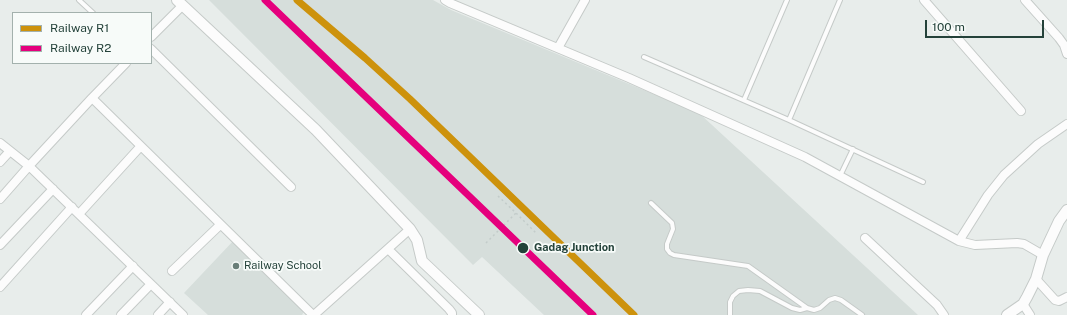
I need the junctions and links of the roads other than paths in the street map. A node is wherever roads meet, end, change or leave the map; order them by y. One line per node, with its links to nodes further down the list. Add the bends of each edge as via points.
1 (79, 0): 9 (lane)
2 (445, 0): 11 (street)
3 (585, 0): 11 (street)
4 (787, 0): 17 (lane)
5 (840, 0): 19 (lane)
6 (924, 0): 18 (street)
7 (1025, 0): 13 (street, via 1059,38)
8 (180, 3): 10 (street); 37 (street, via 316,130)
9 (92, 12)
10 (152, 36)
11 (558, 48): 27 (street, via 805,157)
12 (152, 50): 29 (street)
13 (1067, 54)
14 (644, 57): 17 (lane)
15 (125, 64): 16 (street)
16 (92, 98): 22 (street); 26 (street)
17 (744, 100): 19 (lane)
18 (1021, 111)
19 (789, 120): 23 (lane)
20 (1067, 124): 39 (street, via 1038,144 1004,174)
21 (0, 143): 24 (street)
22 (140, 148): 35 (street); 36 (street)
23 (853, 149): 27 (lane); 28 (lane)
24 (10, 151): 25 (street); 26 (street)
25 (0, 162)
26 (29, 166): 30 (street); 31 (street)
27 (840, 176): 39 (street)
28 (923, 182)
29 (291, 187)
30 (53, 189): 33 (street); 40 (street)
31 (0, 199)
32 (651, 203): 51 (lane, via 672,223 673,229 667,244 670,253 748,266)
33 (72, 207): 35 (street); 47 (street)
34 (1067, 210): 42 (street)
35 (79, 214): 43 (street)
36 (220, 225): 44 (street); 56 (street)
37 (410, 229): 41 (street); 58 (street, via 417,240 422,261)
38 (865, 238): 61 (street)
39 (959, 241): 42 (street, via 975,245 1024,244)
40 (0, 245)
41 (388, 249): 56 (street); 57 (street, via 449,309)
42 (1043, 255): 45 (street)
43 (133, 266): 46 (street); 52 (street)
44 (172, 271)
45 (1036, 279): 48 (street, via 1055,300); 50 (street)
46 (151, 284): 49 (street); 53 (street)
47 (0, 287)
48 (1067, 297)
49 (170, 302): 54 (street); 55 (street)
50 (1022, 304): 62 (street); 63 (street)
51 (807, 308): 59 (lane, via 792,308 760,291 748,290 739,291 733,296 730,302); 60 (lane, via 820,308 835,298)
52 (86, 315)
53 (121, 315)
54 (158, 315)
55 (184, 315)
56 (314, 315)
57 (452, 315)
58 (479, 315)
59 (730, 315)
60 (862, 315)
61 (944, 315)
62 (1007, 315)
63 (1030, 315)

